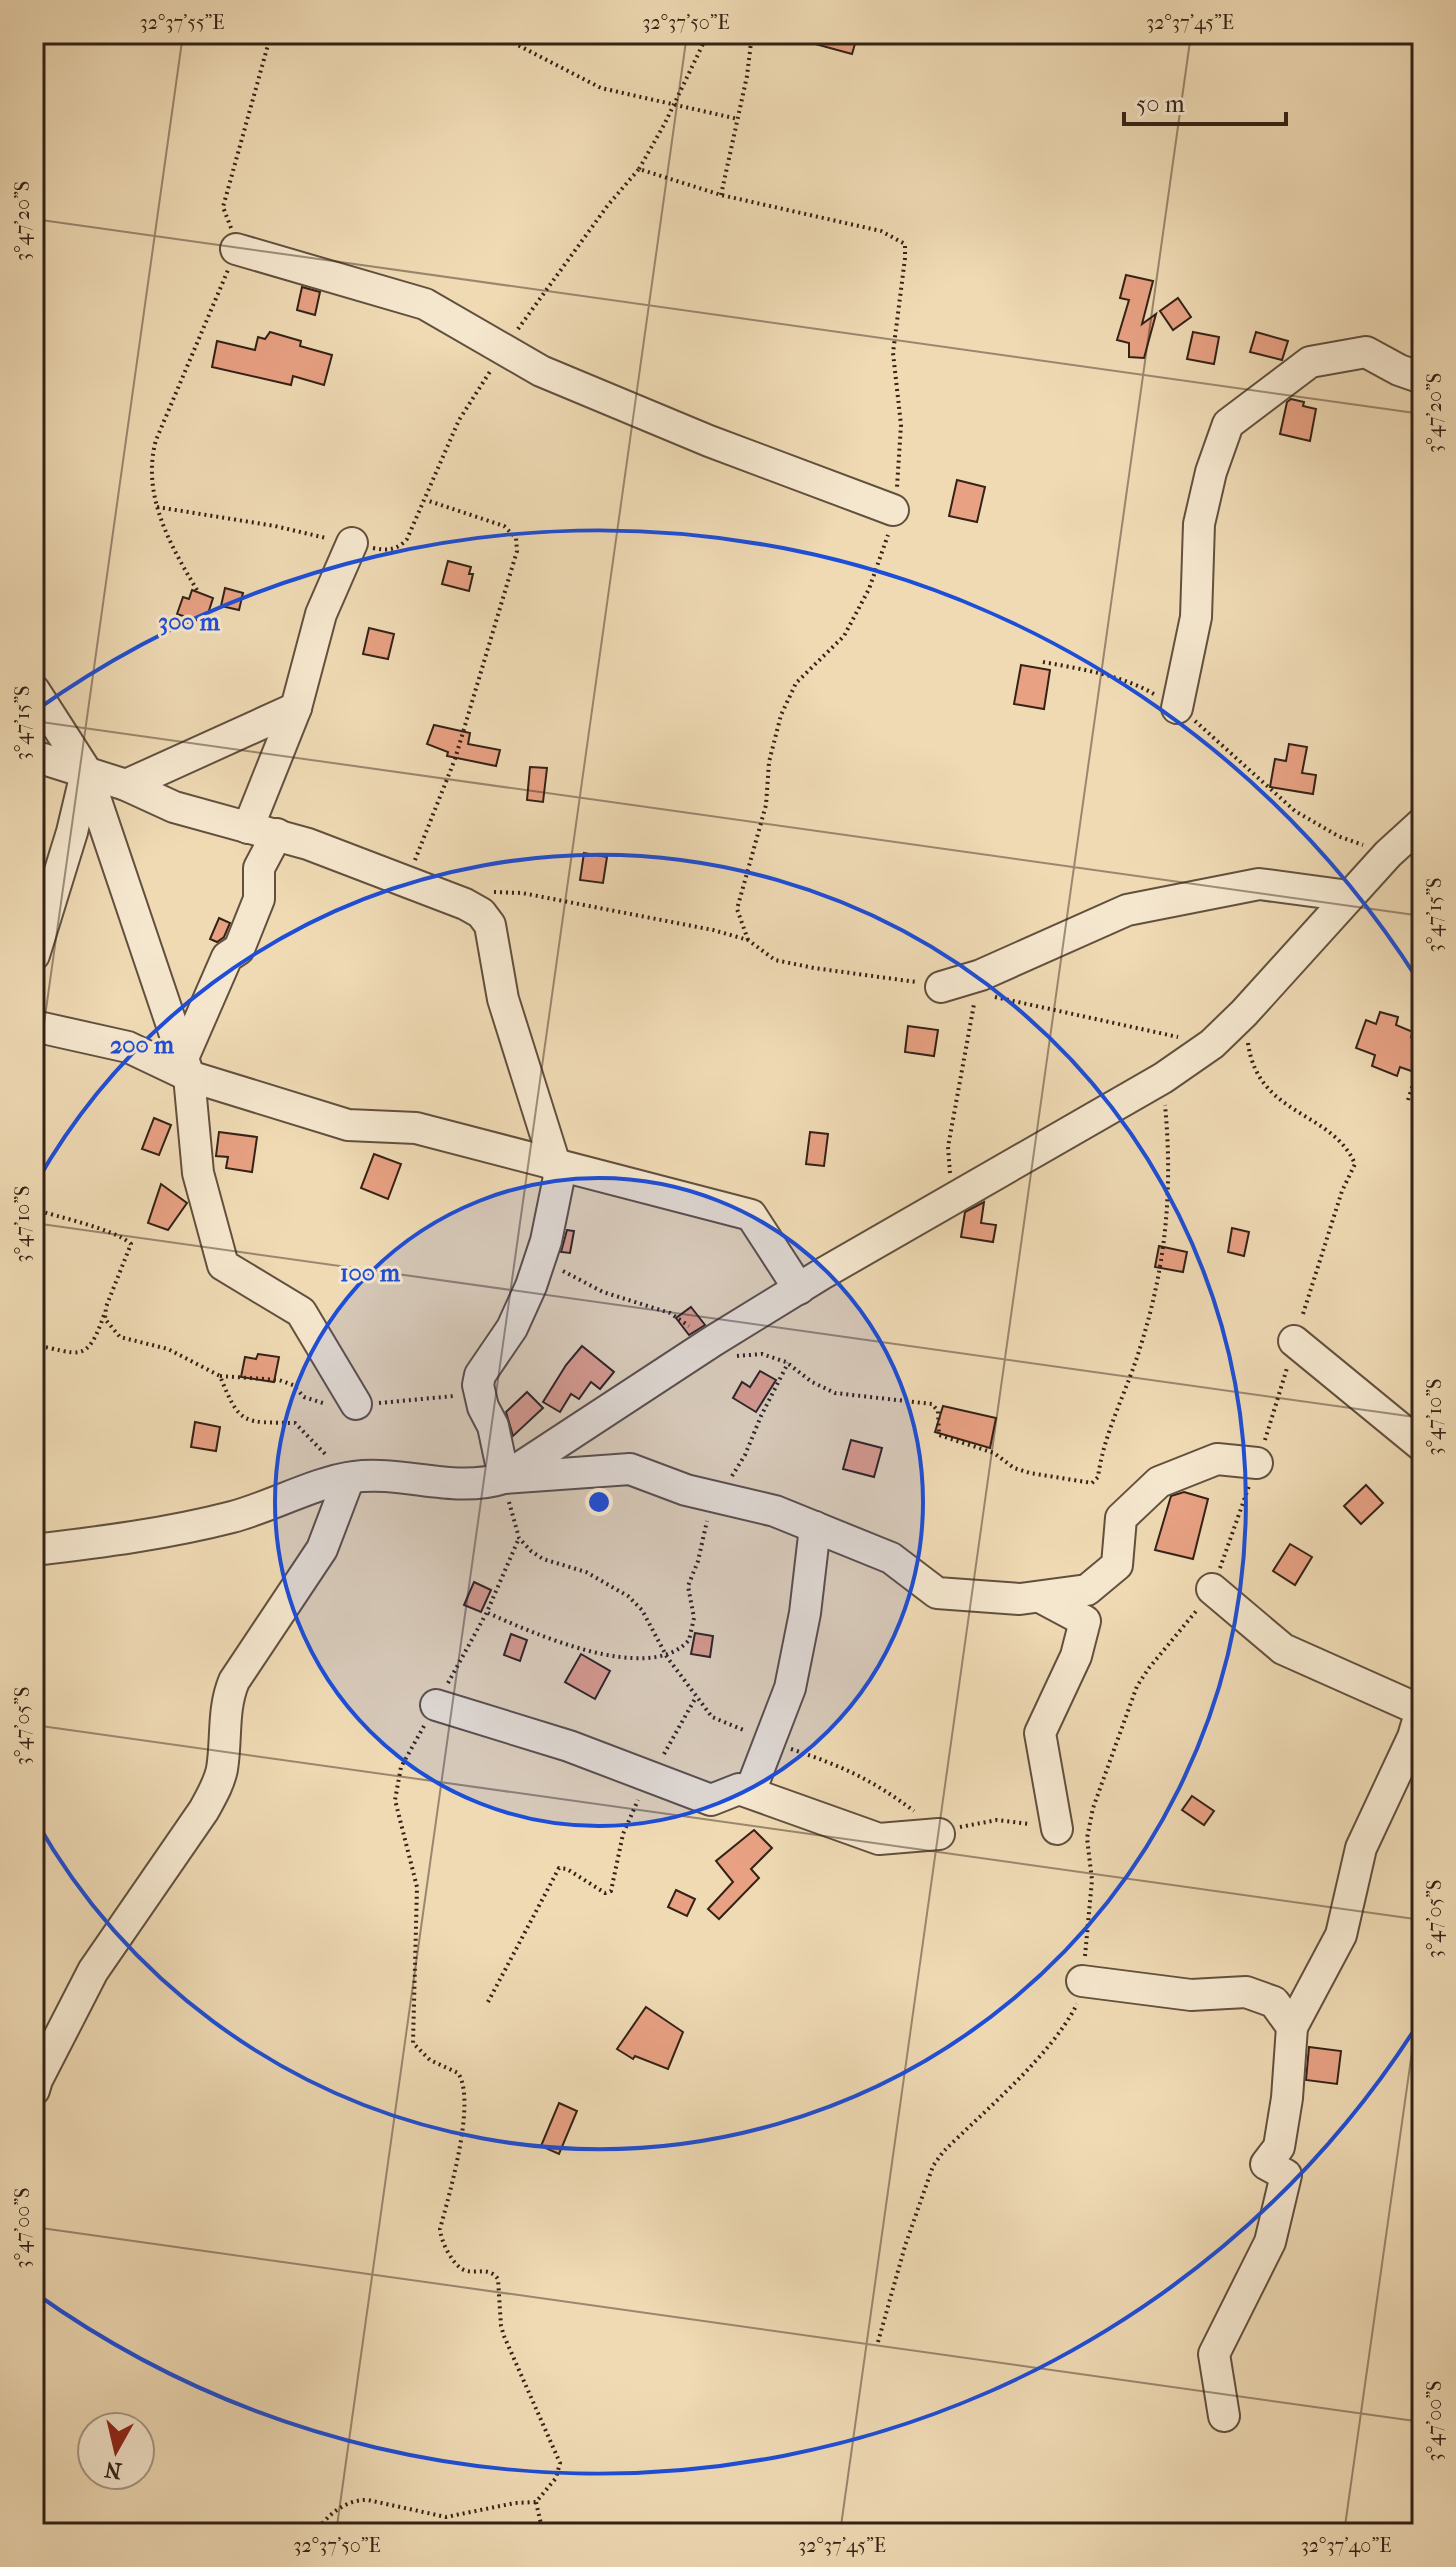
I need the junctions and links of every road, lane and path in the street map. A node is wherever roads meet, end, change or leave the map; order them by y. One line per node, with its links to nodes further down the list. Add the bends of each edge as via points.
1 (271, 34): 9 (path, via 223,207)
2 (491, 34): 5 (path, via 601,88)
3 (713, 34): 5 (path)
4 (752, 34): 6 (path)
5 (673, 105): 6 (path); 7 (path)
6 (738, 119): 8 (path)
7 (639, 169): 8 (path); 10 (path)
8 (721, 195): 15 (path, via 881,231 905,244 893,353 901,425)
9 (236, 249): 14 (path, via 156,440 151,459); 15 (street, via 425,304 541,371)
10 (514, 335)
11 (497, 360): 13 (path, via 459,420)
12 (1422, 378): 21 (street, via 1366,352 1310,362 1228,424 1199,524 1196,617)
13 (425, 499): 16 (path, via 400,547); 28 (path, via 504,526 516,538 517,551 455,759)
14 (157, 507): 16 (path); 17 (path, via 170,545)
15 (893, 510): 31 (path, via 869,589 844,636 796,683 781,715 769,762 766,805 737,909)
16 (352, 543): 20 (street, via 321,614)
17 (197, 590)
18 (1043, 662): 21 (path, via 1136,684)
19 (34, 690): 23 (street)
20 (296, 708): 24 (street); 26 (street)
21 (1177, 708): 27 (path, via 1295,811 1338,836)
22 (34, 756): 23 (street)
23 (86, 771): 24 (street); 32 (street); 39 (street)
24 (126, 785): 26 (street, via 174,807)
25 (1422, 823): 27 (street)
26 (263, 831): 28 (street); 39 (street, via 259,899 239,949 227,957)
27 (1388, 854): 30 (street)
28 (407, 881): 42 (street, via 465,904 490,925 503,999)
29 (482, 893): 31 (path, via 522,893)
30 (1349, 896): 33 (street, via 1259,884 1127,910 981,975); 35 (street)
31 (748, 940): 33 (path, via 775,960)
32 (34, 955)
33 (941, 987): 43 (path, via 976,993 948,1147)
34 (989, 996): 37 (path)
35 (1244, 1013): 37 (street); 49 (path, via 1250,1063 1273,1096 1334,1138 1355,1164)
36 (34, 1026): 39 (street, via 128,1047)
37 (1212, 1044): 40 (street)
38 (1422, 1057): 41 (path)
39 (186, 1067): 42 (street, via 348,1125 416,1128); 51 (street, via 198,1173 223,1265 301,1312)
40 (1163, 1078): 43 (street); 48 (path, via 1170,1163 1157,1286 1092,1483 1014,1468 994,1453 939,1435 938,1411 932,1404 835,1393 786,1362 762,1354 742,1357)
41 (1408, 1100)
42 (556, 1166): 45 (street, via 557,1194); 46 (street, via 751,1215)
43 (952, 1199): 46 (street)
44 (34, 1209): 47 (path, via 131,1244)
45 (546, 1241): 48 (path, via 565,1273 603,1292 670,1313); 55 (street, via 512,1328 478,1385)
46 (799, 1289): 48 (street)
47 (106, 1307): 50 (path, via 87,1350 79,1354); 54 (path, via 105,1319 120,1337 168,1349 220,1376 234,1410 256,1423 295,1423)
48 (713, 1341): 55 (street)
49 (1294, 1341): 52 (street); 53 (path)
50 (34, 1345)
51 (356, 1404)
52 (1422, 1446)
53 (1257, 1463): 59 (path); 60 (street, via 1217,1459 1159,1482 1121,1518 1117,1565 1087,1590)
54 (349, 1478): 55 (street, via 474,1484); 58 (street, via 161,1534); 74 (street, via 322,1549 234,1681 218,1783 93,1971)
55 (504, 1478): 56 (street, via 630,1469)
56 (815, 1527): 60 (street, via 891,1558 937,1593); 67 (street, via 790,1688)
57 (519, 1538): 61 (path)
58 (34, 1550)
59 (1212, 1589): 65 (street, via 1283,1649); 71 (path, via 1137,1686 1093,1808 1087,1838 1092,1880)
60 (1040, 1597): 69 (street, via 1085,1621 1076,1656 1040,1733)
61 (487, 1612): 62 (path, via 553,1642 621,1657); 64 (path)
62 (667, 1657)
63 (696, 1697): 66 (path)
64 (436, 1705): 67 (street, via 569,1746 711,1800 739,1789); 77 (path, via 401,1767 395,1800 417,1887 412,2038 421,2053 458,2073 464,2085 458,2158 441,2236 459,2267 489,2271 498,2279 504,2336 560,2463 556,2478)
65 (1421, 1708): 73 (street, via 1413,1737 1361,1848 1341,1935)
66 (660, 1760)
67 (750, 1792): 70 (street, via 879,1839)
68 (639, 1799): 72 (path, via 623,1834 611,1891 605,1893 559,1868)
69 (1057, 1829)
70 (939, 1834)
71 (1082, 1981): 73 (street, via 1191,1995 1246,1992 1274,2002); 75 (path, via 1067,2024 1048,2048 933,2166)
72 (488, 2002)
73 (1292, 2027): 76 (street, via 1279,2147 1266,2164 1286,2175 1270,2242 1214,2354)
74 (34, 2090)
75 (878, 2342)
76 (1224, 2416)
77 (536, 2502): 78 (path, via 446,2517 356,2500); 79 (path)
78 (315, 2533)
79 (543, 2533)

